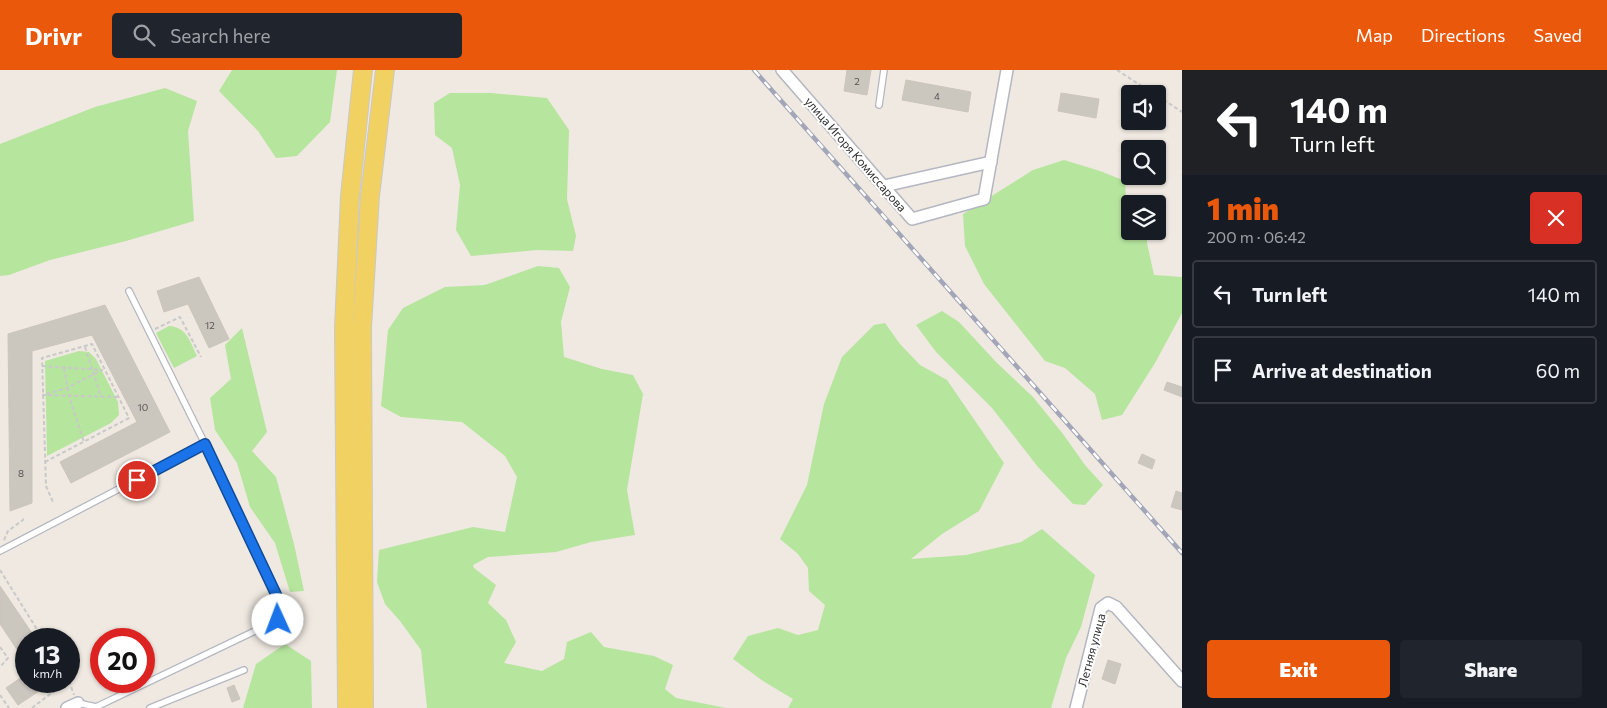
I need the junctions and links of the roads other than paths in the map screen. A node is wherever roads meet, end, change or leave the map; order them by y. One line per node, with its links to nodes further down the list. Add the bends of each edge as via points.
1 (363, 70): 16 (main road, via 350,196 344,328)
2 (385, 70): 17 (main road, via 370,196 362,328)
3 (782, 70): 8 (street, улица Игоря Комиссарова)
4 (884, 70): 6 (lane)
5 (1007, 70): 7 (street, улица Игоря Комиссарова)
6 (879, 106)
7 (991, 162): 8 (street); 8 (street, улица Игоря Комиссарова, via 984,199 912,219)
8 (884, 186)
9 (129, 291): 10 (lane)
10 (205, 444): 11 (lane); 14 (lane, via 282,607 278,620 96,707)
11 (0, 550)
12 (244, 670): 15 (lane)
13 (1182, 681): 18 (street, Летняя улица, via 1116,607 1108,603 1102,608)
14 (73, 706)
15 (151, 708)
16 (347, 708)
17 (364, 708)
18 (1076, 708)

